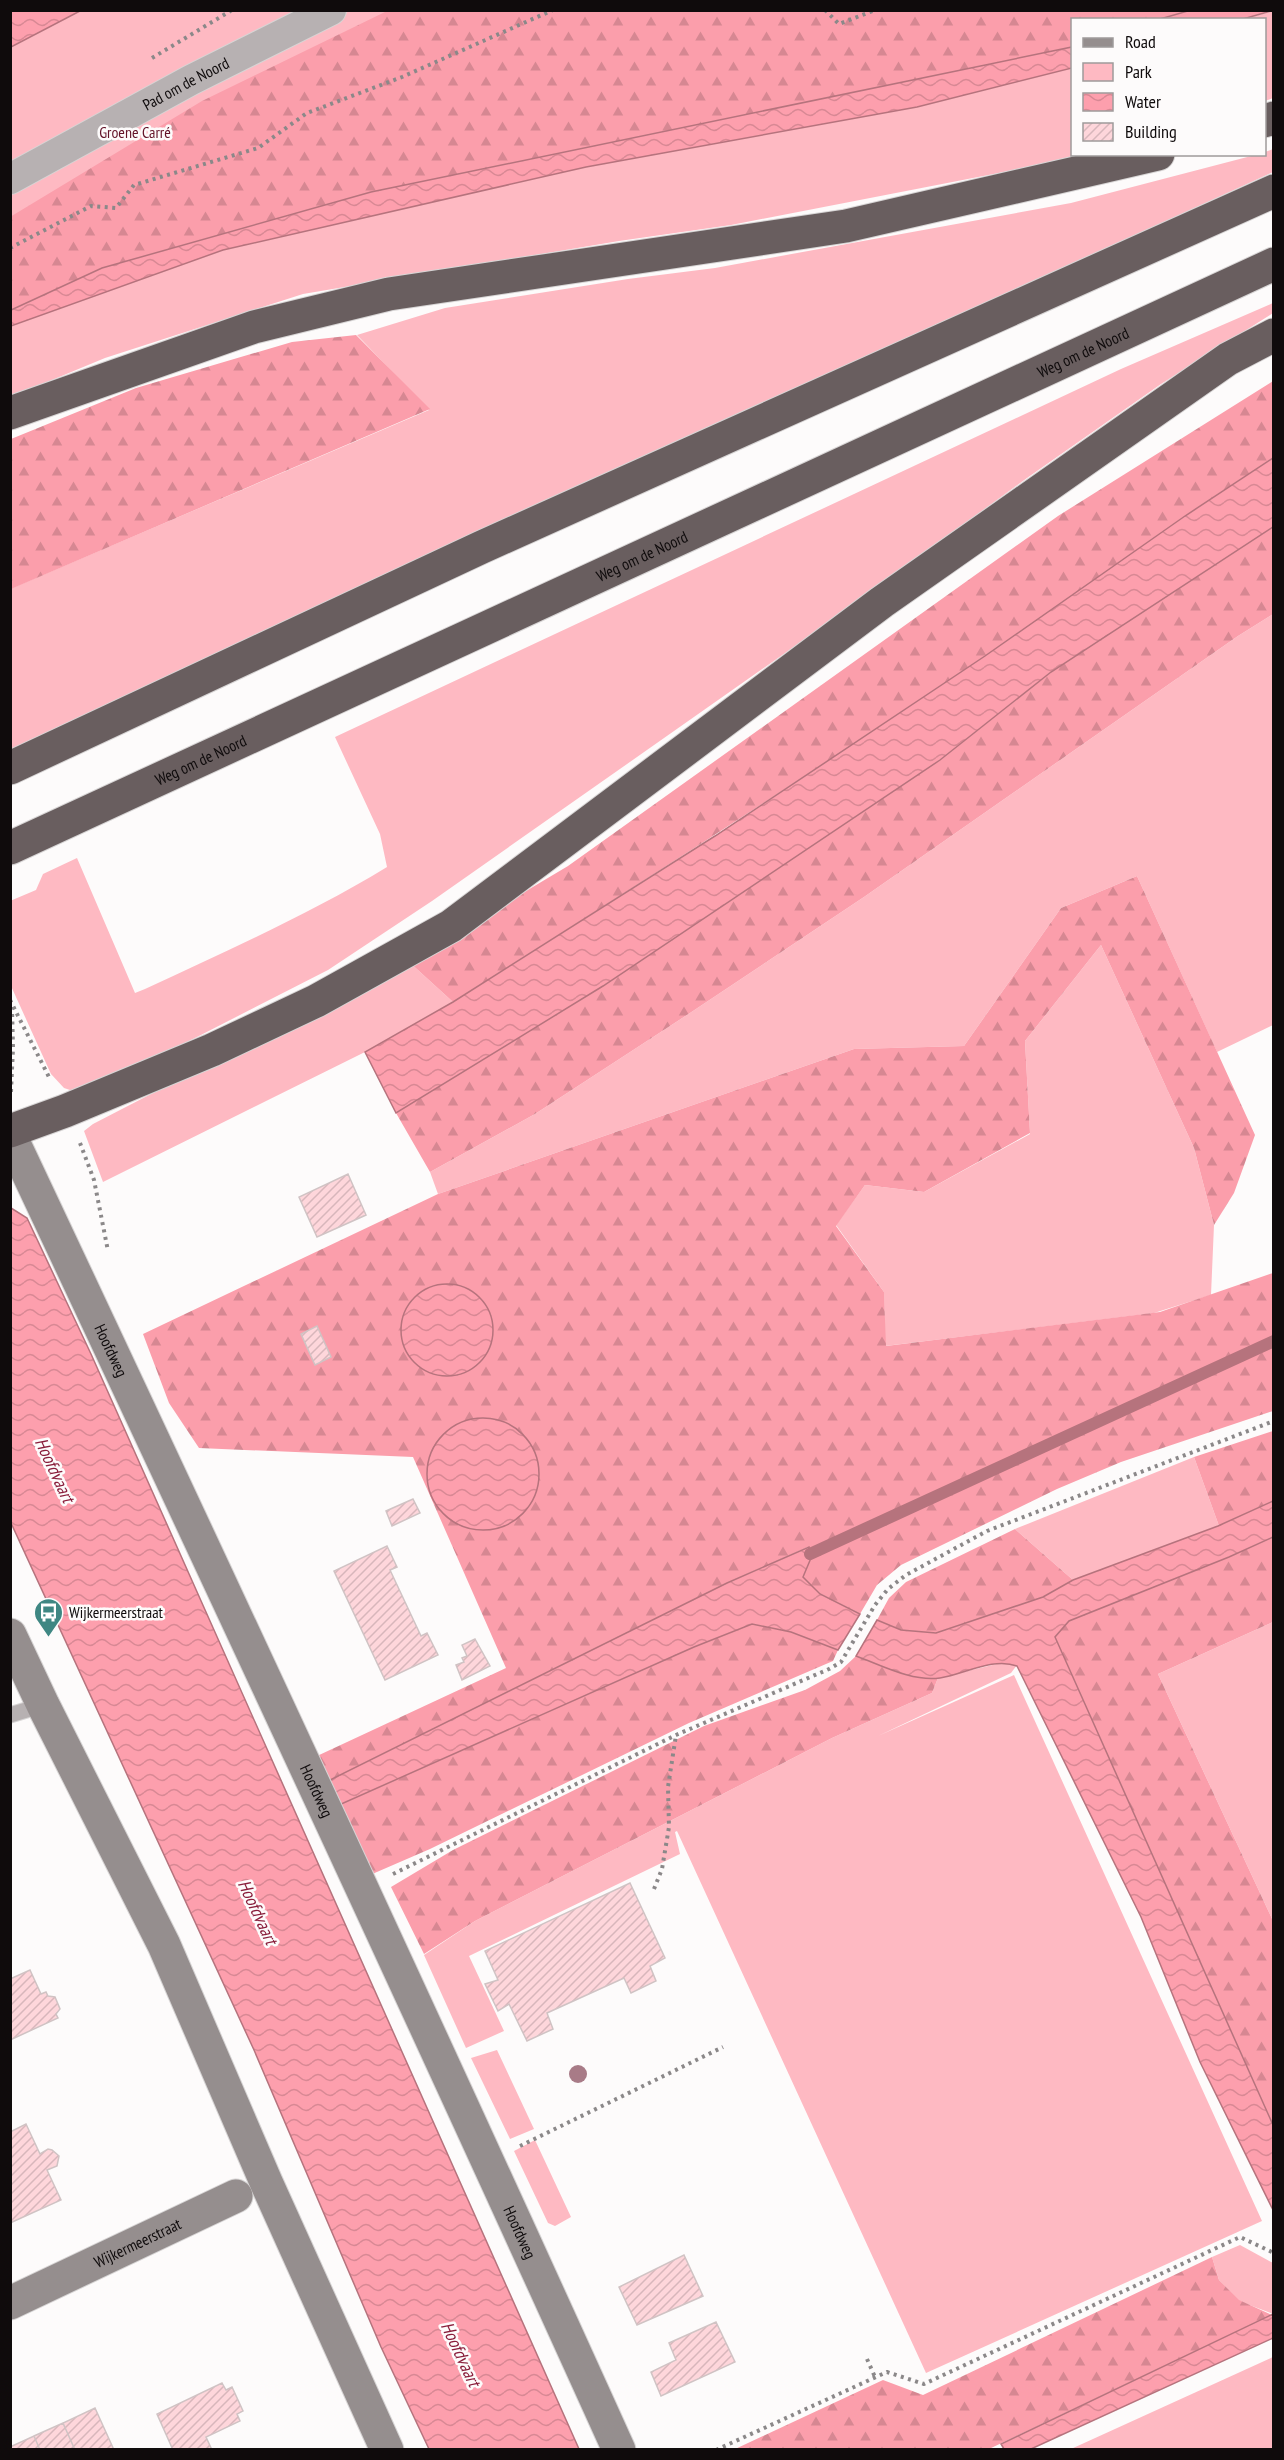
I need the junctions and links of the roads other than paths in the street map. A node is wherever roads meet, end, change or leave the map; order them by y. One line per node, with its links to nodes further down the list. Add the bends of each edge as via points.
1 (331, 10): 3 (street, Pad om de Noord, via 190,80)
2 (1149, 156): 7 (highway, via 846,225 389,294 254,327)
3 (10, 179)
4 (1274, 191): 8 (highway, via 482,547)
5 (1274, 264): 9 (highway, Weg om de Noord)
6 (1274, 335): 10 (highway, via 1228,359 882,602 451,926 316,1001 212,1050)
7 (10, 413)
8 (10, 768)
9 (10, 848)
10 (10, 1131)
11 (10, 1136): 19 (street, Hoofdweg, via 363,1889)
12 (10, 1635): 13 (street)
13 (43, 1705): 14 (lane); 15 (street, via 164,1945)
14 (10, 1715)
15 (266, 2182): 16 (street, Wijkermeerstraat); 18 (street)
16 (236, 2196): 17 (street, Wijkermeerstraat)
17 (10, 2303)
18 (387, 2450)
19 (619, 2450)

